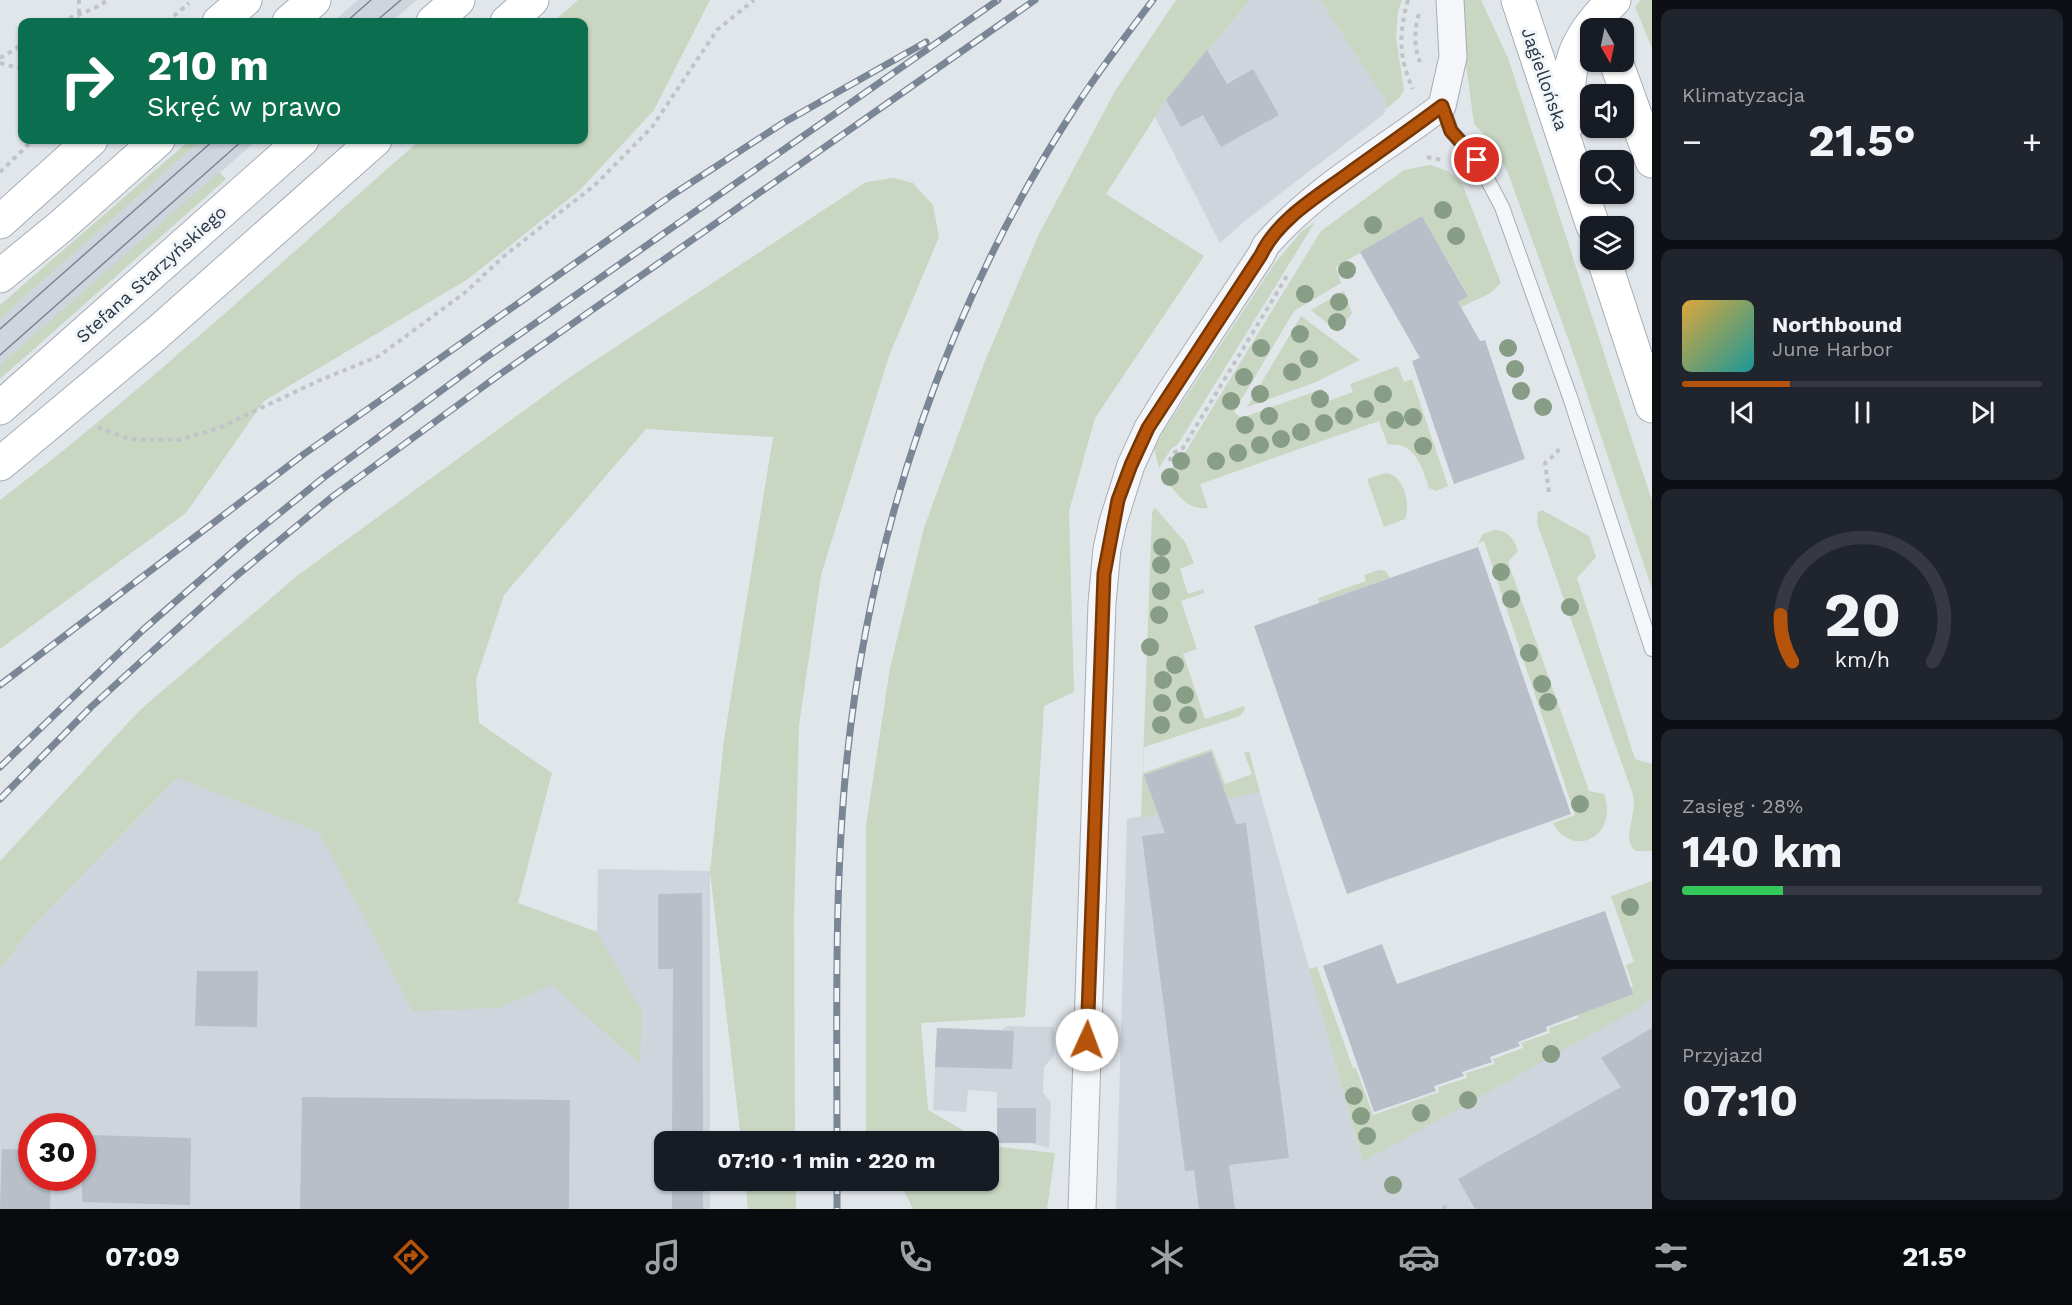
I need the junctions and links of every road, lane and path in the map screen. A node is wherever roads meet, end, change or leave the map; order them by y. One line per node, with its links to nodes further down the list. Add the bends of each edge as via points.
1 (79, 0): 13 (path)
2 (107, 0): 13 (path, via 98,8)
3 (193, 0): 16 (path)
4 (244, 0): 17 (main road)
5 (314, 0): 18 (main road)
6 (458, 0): 19 (main road)
7 (532, 0): 20 (main road)
8 (754, 0): 45 (path, via 717,30 652,128 594,185 504,256 467,291 379,356 219,428 179,440 129,439 96,427)
9 (1408, 0): 26 (path, via 1400,27 1408,78)
10 (1450, 0): 27 (street, via 1453,57)
11 (1518, 0): 33 (main road, Jagiellońska)
12 (1604, 10): 33 (main road, via 1574,50 1567,83)
13 (79, 12): 14 (path); 15 (path)
14 (69, 18)
15 (79, 18)
16 (172, 18)
17 (224, 18)
18 (294, 18)
19 (438, 18)
20 (512, 18)
21 (18, 47): 22 (path)
22 (0, 58)
23 (0, 63): 24 (path)
24 (18, 68)
25 (1620, 72): 36 (main road)
26 (1416, 95)
27 (1442, 106): 48 (lane, via 1451,131 1481,167 1502,207 1570,397); 49 (street, via 1317,197 1266,245 1148,428 1118,500 1107,549 1102,603)
28 (29, 144): 37 (path)
29 (87, 144): 39 (main road)
30 (153, 144): 42 (main road)
31 (297, 144): 44 (main road, Stefana Starzyńskiego)
32 (370, 144): 47 (main road, via 156,334)
33 (1568, 149): 38 (main road, Jagiellońska)
34 (1416, 158): 35 (path)
35 (1440, 158)
36 (1652, 161)
37 (0, 172)
38 (1590, 216)
39 (0, 222)
40 (1293, 267): 46 (path, via 1183,448)
41 (1607, 270): 43 (main road)
42 (0, 276)
43 (1652, 406)
44 (0, 408)
45 (91, 421)
46 (1169, 462)
47 (0, 464)
48 (1652, 649)
49 (1082, 1209)

